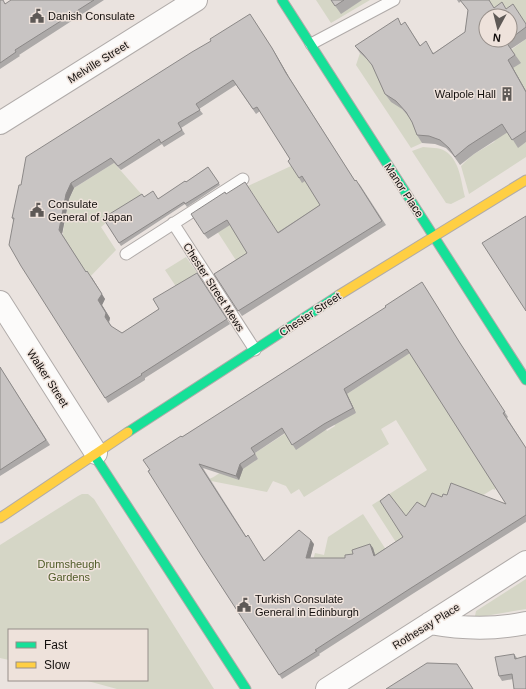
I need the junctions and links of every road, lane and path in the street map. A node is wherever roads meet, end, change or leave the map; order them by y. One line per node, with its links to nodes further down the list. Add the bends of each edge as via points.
1 (196, 0): 5 (street, Melville Street)
2 (282, 0): 4 (street, Manor Place)
3 (394, 0): 4 (lane)
4 (311, 44): 9 (street, Manor Place)
5 (0, 123)
6 (243, 179): 8 (lane)
7 (526, 180): 9 (street, Chester Street)
8 (173, 224): 10 (lane); 12 (lane, Chester Street Mews)
9 (434, 237): 12 (street, Chester Street); 13 (street, Manor Place)
10 (126, 254)
11 (0, 302): 14 (street, Walker Street)
12 (254, 350): 14 (street, Chester Street)
13 (526, 380)
14 (95, 454): 15 (street); 19 (street)
15 (0, 518)
16 (526, 562): 17 (street, Rothesay Place)
17 (430, 623): 18 (street, via 479,629); 20 (street, Rothesay Place)
18 (526, 623)
19 (246, 689)
20 (327, 689)

